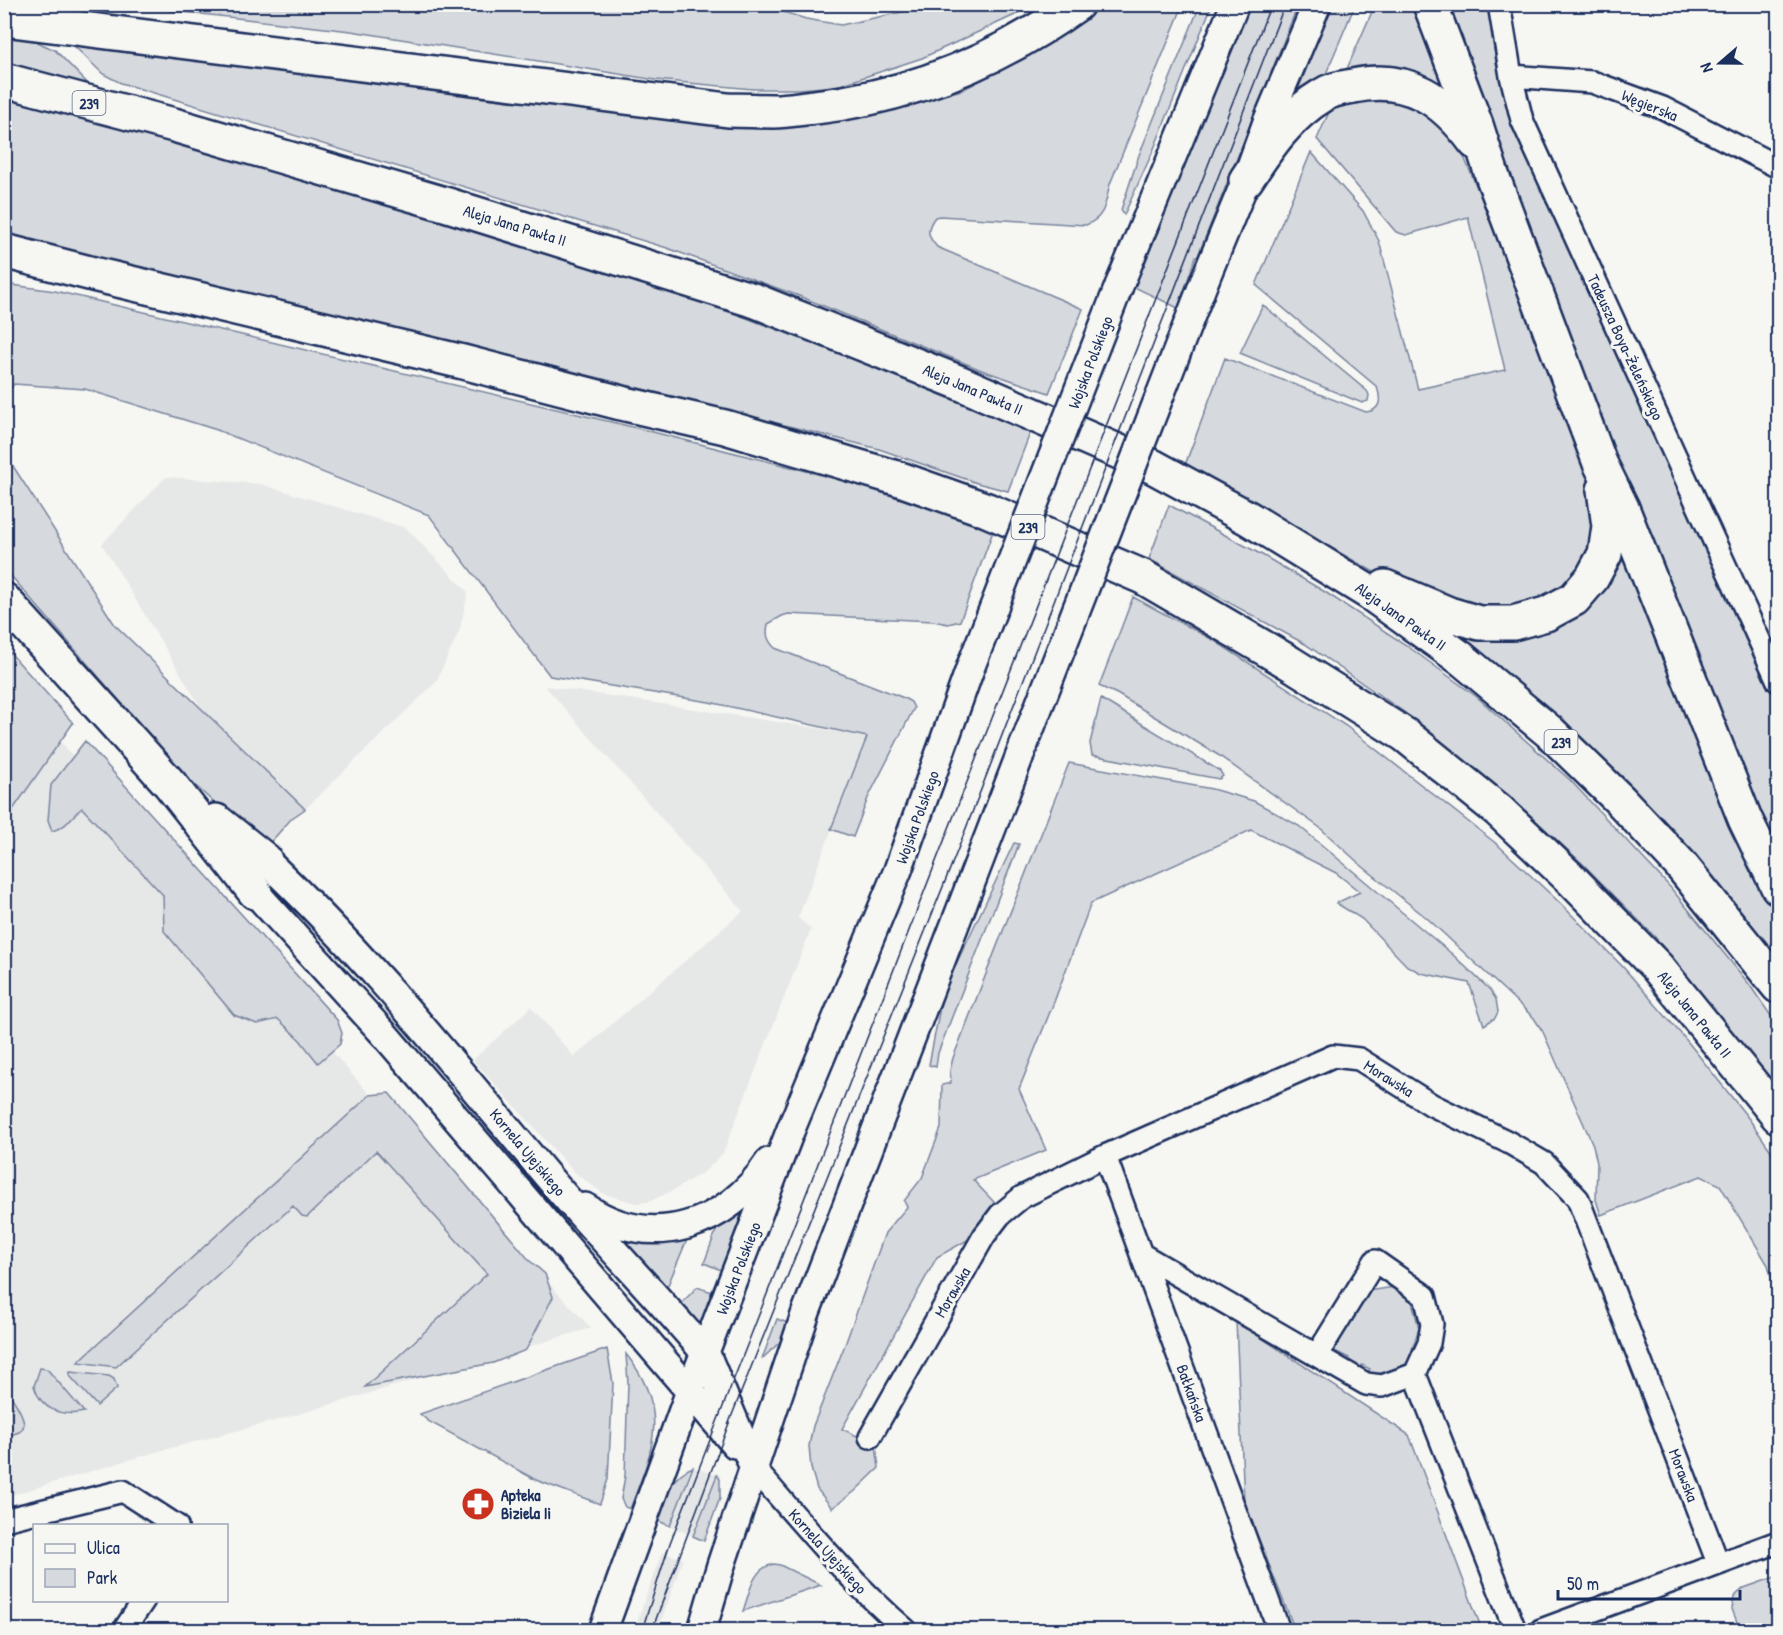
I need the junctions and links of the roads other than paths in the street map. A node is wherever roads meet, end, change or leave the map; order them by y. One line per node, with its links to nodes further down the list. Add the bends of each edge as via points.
1 (1077, 4): 6 (main road, via 1014,45 954,73 876,97 776,111 728,110)
2 (1235, 4): 25 (street, Wojska Polskiego, bridge, via 1119,286 898,870)
3 (1317, 4): 11 (street)
4 (1430, 4): 10 (main road)
5 (1499, 4): 7 (street, Tadeusza Boya-Żeleńskiego)
6 (4, 19)
7 (1511, 76): 9 (street, Węgierska, via 1592,82 1663,108); 18 (street, Tadeusza Boya-Żeleńskiego, via 1522,120)
8 (4, 80): 16 (main road, Aleja Jana Pawła II / 239, via 448,205 756,301 958,382 1154,467)
9 (1779, 167)
10 (1492, 175): 11 (main road, via 1474,141 1434,100 1408,86 1364,83 1332,90 1303,109 1285,126); 15 (main road)
11 (1246, 180): 34 (street, bridge, via 807,1312)
12 (4, 251): 14 (main road, Aleja Jana Pawła II / 239)
13 (4, 269): 14 (main road)
14 (97, 275): 24 (main road, Aleja Jana Pawła II / 239, via 725,427 900,479 987,510 1143,577 1405,735 1498,810 1657,967)
15 (1600, 462): 16 (main road, via 1609,526 1605,554 1574,599 1546,614 1513,623 1469,620); 21 (main road, via 1622,508 1745,819)
16 (1299, 548): 23 (main road, Aleja Jana Pawła II / 239, via 1462,659 1551,733 1680,864)
17 (4, 600): 19 (main road)
18 (1779, 681)
19 (170, 784): 20 (main road); 22 (main road)
20 (265, 860): 27 (street, Kornela Ujejskiego, via 411,1012)
21 (1779, 887)
22 (255, 892): 32 (street, Kornela Ujejskiego, via 385,1035)
23 (1779, 986)
24 (1779, 1116)
25 (791, 1129): 27 (street, via 752,1186 719,1212 688,1226 655,1230 614,1223); 29 (street, Wojska Polskiego)
26 (1105, 1156): 28 (street, Bałkańska); 33 (street, Morawska, via 1022,1197 1000,1215 984,1236); 38 (street, Morawska, via 1333,1056 1359,1059 1432,1105 1544,1162 1578,1199)
27 (557, 1186): 29 (street, Kornela Ujejskiego)
28 (1141, 1254): 30 (street); 45 (street, Bałkańska)
29 (705, 1354): 32 (street, Wojska Polskiego); 34 (street, Kornela Ujejskiego)
30 (1317, 1355): 31 (street, via 1366,1384 1382,1386); 31 (street, via 1375,1261 1425,1296 1432,1324 1429,1343)
31 (1415, 1374): 46 (street)
32 (690, 1391): 34 (street, Kornela Ujejskiego); 42 (street, Wojska Polskiego)
33 (870, 1437)
34 (754, 1468): 43 (street); 44 (street, Kornela Ujejskiego, via 877,1605)
35 (4, 1520): 36 (street, via 123,1491)
36 (174, 1524)
37 (1779, 1542): 38 (street)
38 (1718, 1563): 40 (street)
39 (143, 1602): 41 (street)
40 (1583, 1623): 47 (street)
41 (124, 1630)
42 (603, 1630)
43 (702, 1630)
44 (906, 1630)
45 (1279, 1630)
46 (1515, 1630)
47 (1541, 1630)

